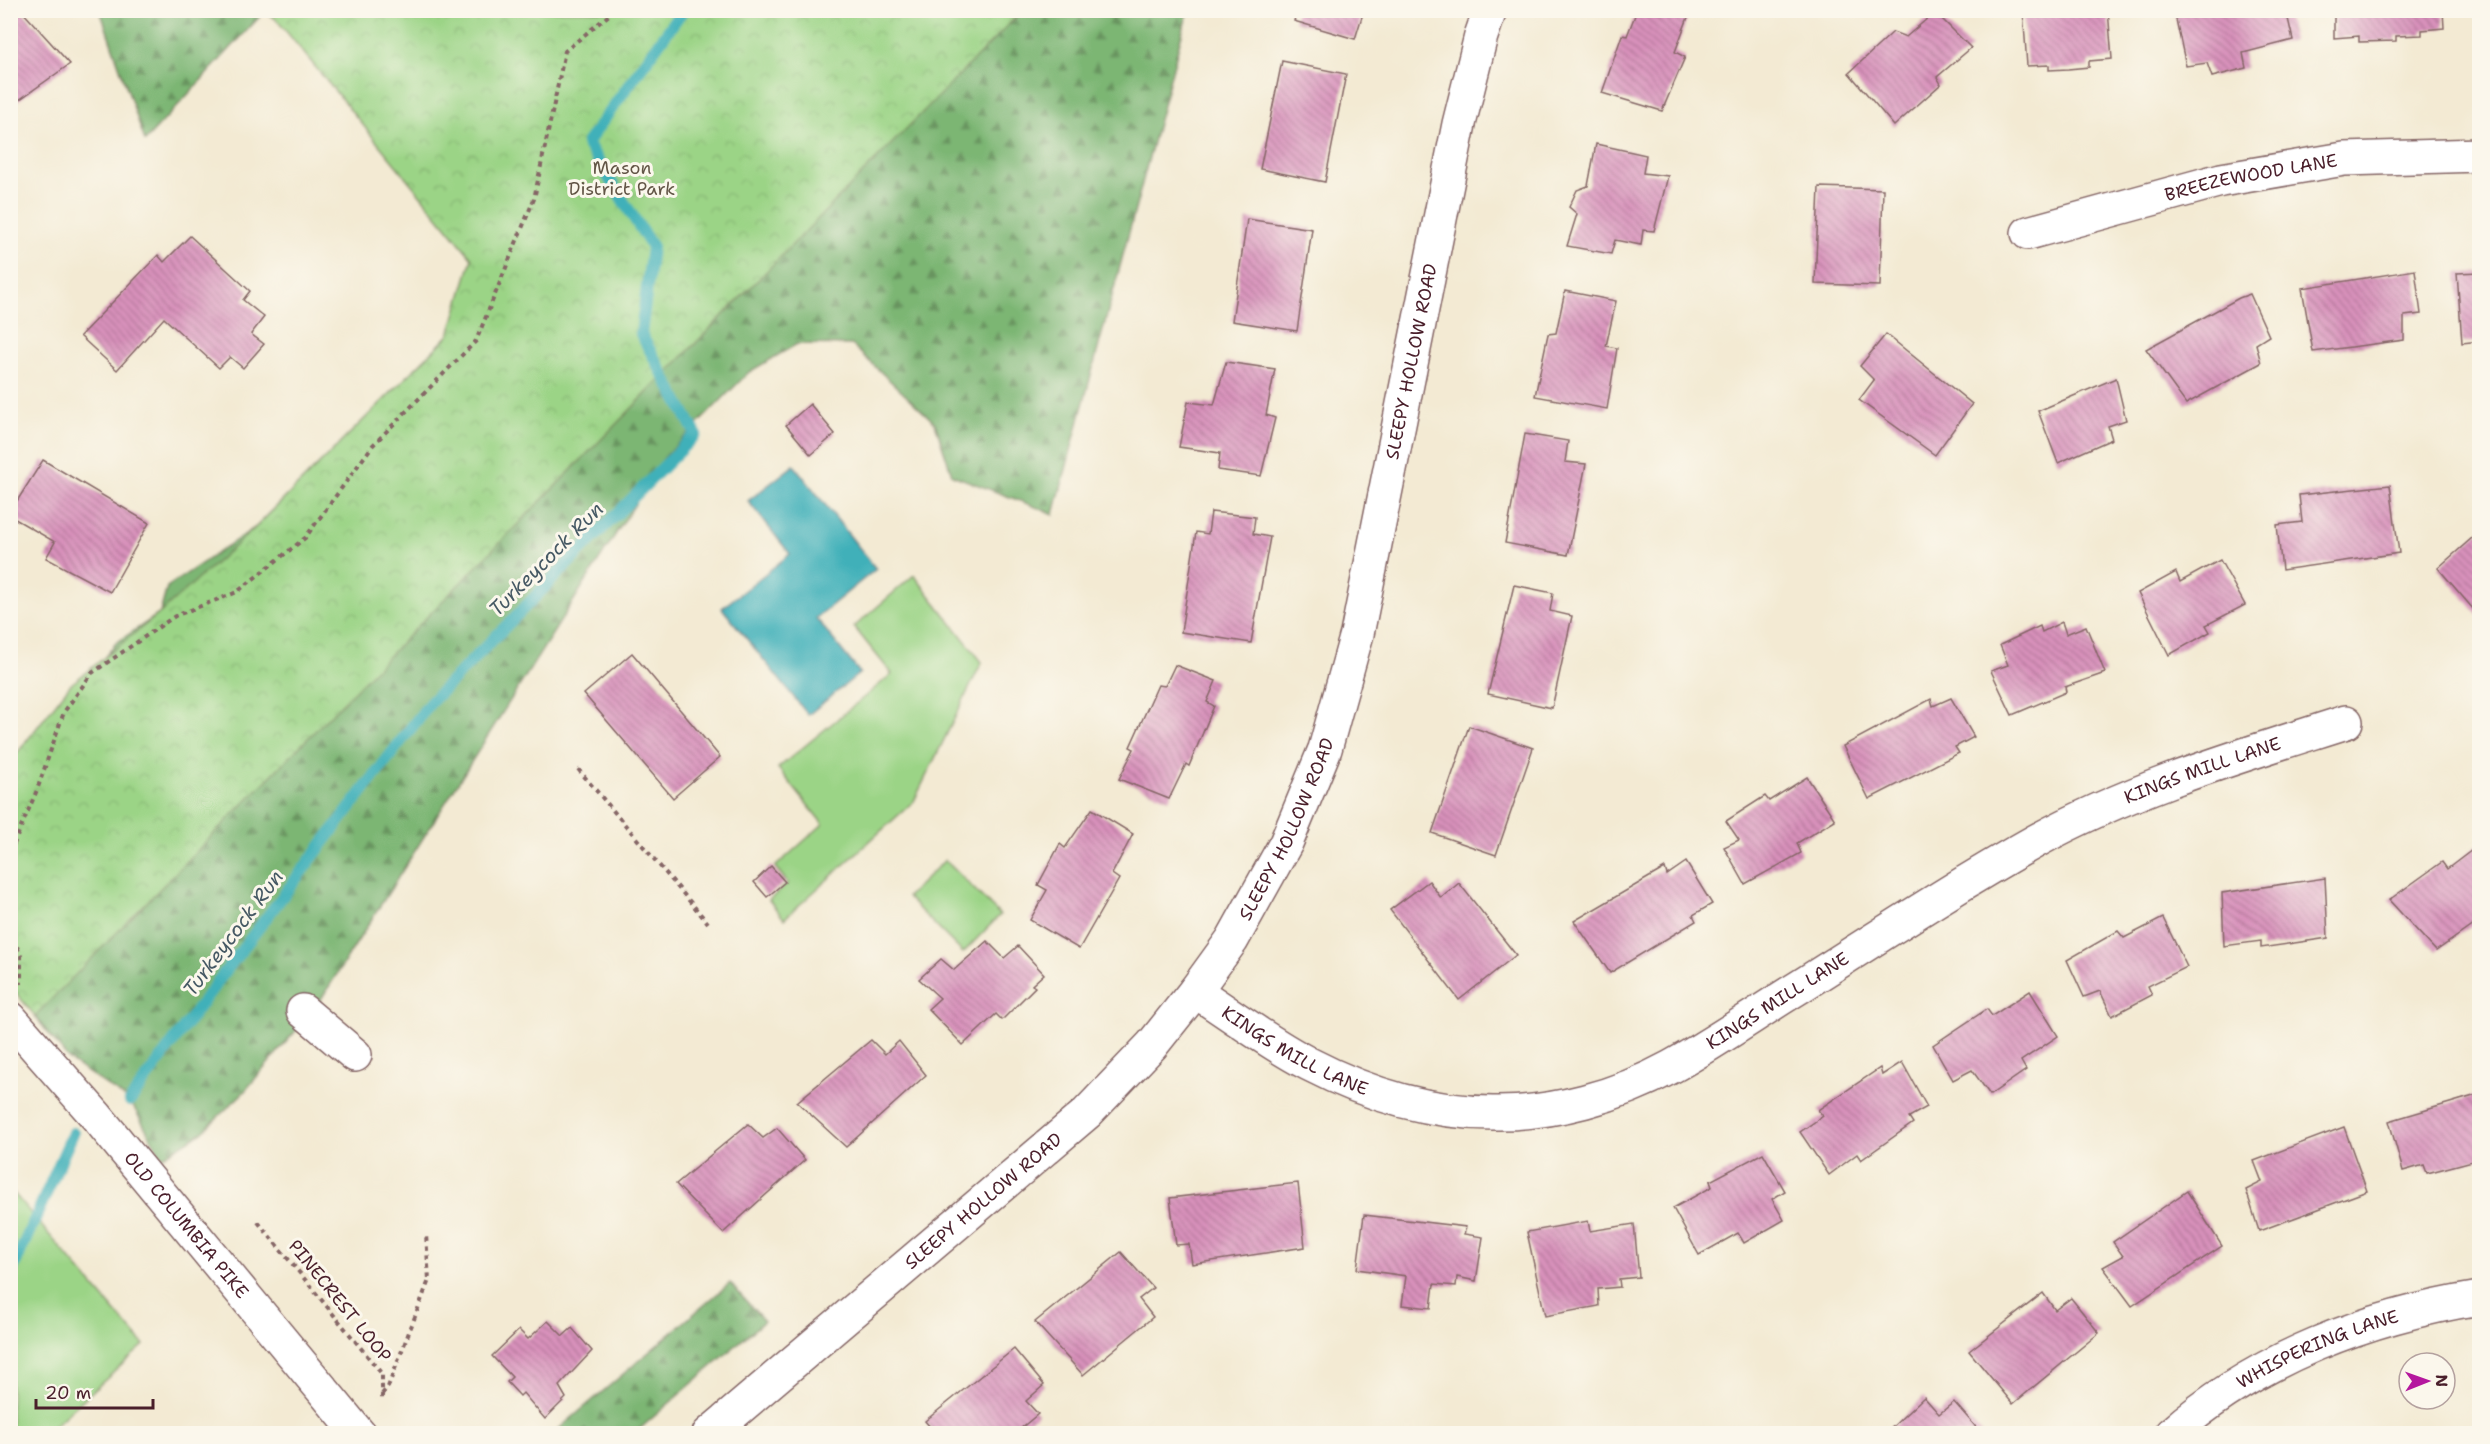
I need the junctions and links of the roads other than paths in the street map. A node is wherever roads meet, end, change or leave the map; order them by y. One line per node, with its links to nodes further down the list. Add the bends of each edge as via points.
1 (1490, 10): 5 (street, SLEEPY HOLLOW ROAD, via 1459,124 1357,634 1325,749 1286,843 1232,939)
2 (2480, 155): 3 (street, BREEZEWOOD LANE, via 2370,157 2233,178)
3 (2028, 233)
4 (2346, 722): 5 (street, KINGS MILL LANE, via 2153,785 2038,840 1909,915 1670,1068 1614,1092 1553,1108 1493,1113 1435,1109 1365,1090 1306,1063)
5 (1195, 991): 11 (street, SLEEPY HOLLOW ROAD, via 1152,1045 1087,1113)
6 (303, 1011): 8 (street)
7 (10, 1017): 10 (street, OLD COLUMBIA PIKE)
8 (355, 1055)
9 (2480, 1298): 12 (street, WHISPERING LANE, via 2430,1306 2364,1325 2292,1355 2234,1387)
10 (359, 1434)
11 (709, 1434)
12 (2171, 1434)

